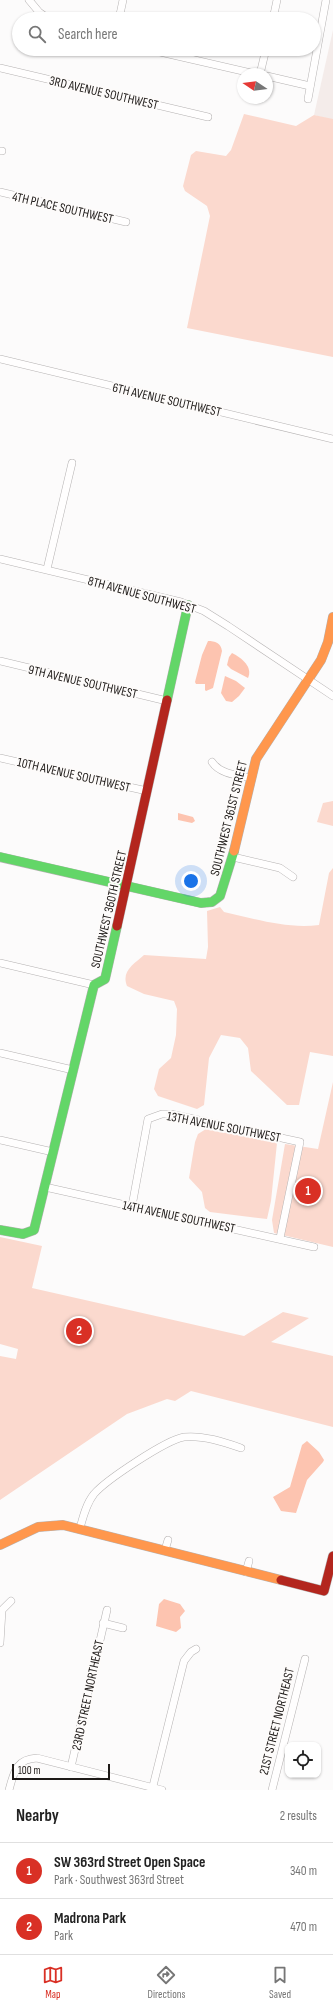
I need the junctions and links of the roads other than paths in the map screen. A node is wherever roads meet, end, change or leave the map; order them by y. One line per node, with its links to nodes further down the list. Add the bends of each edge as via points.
1 (29, 0): 5 (street)
2 (123, 0): 6 (street)
3 (277, 0): 7 (street)
4 (326, 0): 8 (street)
5 (39, 12)
6 (120, 12)
7 (274, 12)
8 (321, 27)
9 (178, 56): 14 (street)
10 (264, 56): 13 (street)
11 (316, 56): 16 (street)
12 (0, 68): 18 (street, 3RD AVENUE SOUTHWEST)
13 (261, 68)
14 (237, 70)
15 (273, 77): 16 (street)
16 (310, 86): 17 (street)
17 (308, 99)
18 (208, 117)
19 (0, 192): 20 (street, 4TH PLACE SOUTHWEST)
20 (126, 222)
21 (0, 359): 22 (street, 6TH AVENUE SOUTHWEST)
22 (333, 439)
23 (72, 463): 25 (street)
24 (0, 559): 25 (street, 8TH AVENUE SOUTHWEST)
25 (48, 570): 26 (street, 8TH AVENUE SOUTHWEST)
26 (188, 605): 29 (street, 8TH AVENUE SOUTHWEST, via 228,626); 31 (street, SOUTHWEST 360TH STREET)
27 (333, 617): 29 (street, SOUTHWEST 361ST STREET, via 325,652)
28 (0, 661): 31 (street, 9TH AVENUE SOUTHWEST)
29 (309, 680): 30 (street, 8TH AVENUE SOUTHWEST); 34 (street, SOUTHWEST 361ST STREET, via 260,751)
30 (333, 696)
31 (167, 701): 35 (street, SOUTHWEST 360TH STREET)
32 (0, 758): 35 (street, 10TH AVENUE SOUTHWEST)
33 (212, 762): 34 (street, via 221,771)
34 (251, 778): 37 (street, SOUTHWEST 361ST STREET)
35 (147, 791): 39 (street, SOUTHWEST 360TH STREET)
36 (0, 857): 39 (street)
37 (233, 857): 38 (street, via 280,868); 39 (street, SOUTHWEST 361ST STREET, via 224,888 216,899 207,903)
38 (293, 877)
39 (127, 887): 41 (street, SOUTHWEST 360TH STREET, via 105,979)
40 (0, 963): 41 (street)
41 (94, 985): 43 (street, SOUTHWEST 360TH STREET)
42 (0, 1053): 43 (street)
43 (73, 1070): 45 (street, SOUTHWEST 360TH STREET)
44 (0, 1140): 45 (street)
45 (53, 1152): 46 (street, SOUTHWEST 360TH STREET)
46 (45, 1187): 47 (street, 14TH AVENUE SOUTHWEST); 48 (street, SOUTHWEST 360TH STREET, via 34,1230 30,1234)
47 (132, 1206): 49 (street, 14TH AVENUE SOUTHWEST); 49 (street, 13TH AVENUE SOUTHWEST, via 148,1119 170,1114 300,1142)
48 (0, 1230)
49 (280, 1238): 50 (street, 14TH AVENUE SOUTHWEST)
50 (314, 1247)
51 (241, 1448): 52 (street, via 202,1438 186,1437 175,1441 134,1464 99,1488 88,1504)
52 (80, 1528): 54 (street, via 46,1525); 55 (street)
53 (168, 1540): 55 (street)
54 (0, 1545)
55 (165, 1550): 58 (street)
56 (333, 1556): 58 (street, via 324,1592)
57 (249, 1561): 58 (street)
58 (246, 1572)
59 (11, 1601): 60 (street)
60 (1, 1610): 64 (street)
61 (107, 1610): 62 (street, 23RD STREET NORTHEAST)
62 (103, 1623): 63 (street, 23RD STREET NORTHEAST); 67 (street, 23RD STREET NORTHEAST)
63 (124, 1628)
64 (0, 1643)
65 (196, 1649): 68 (street, via 190,1652 184,1661)
66 (305, 1659): 71 (street, 21ST STREET NORTHEAST)
67 (72, 1767): 68 (street); 69 (street, via 27,1758 21,1761)
68 (152, 1789): 70 (street)
69 (9, 1790)
70 (162, 1790)
71 (272, 1790)

